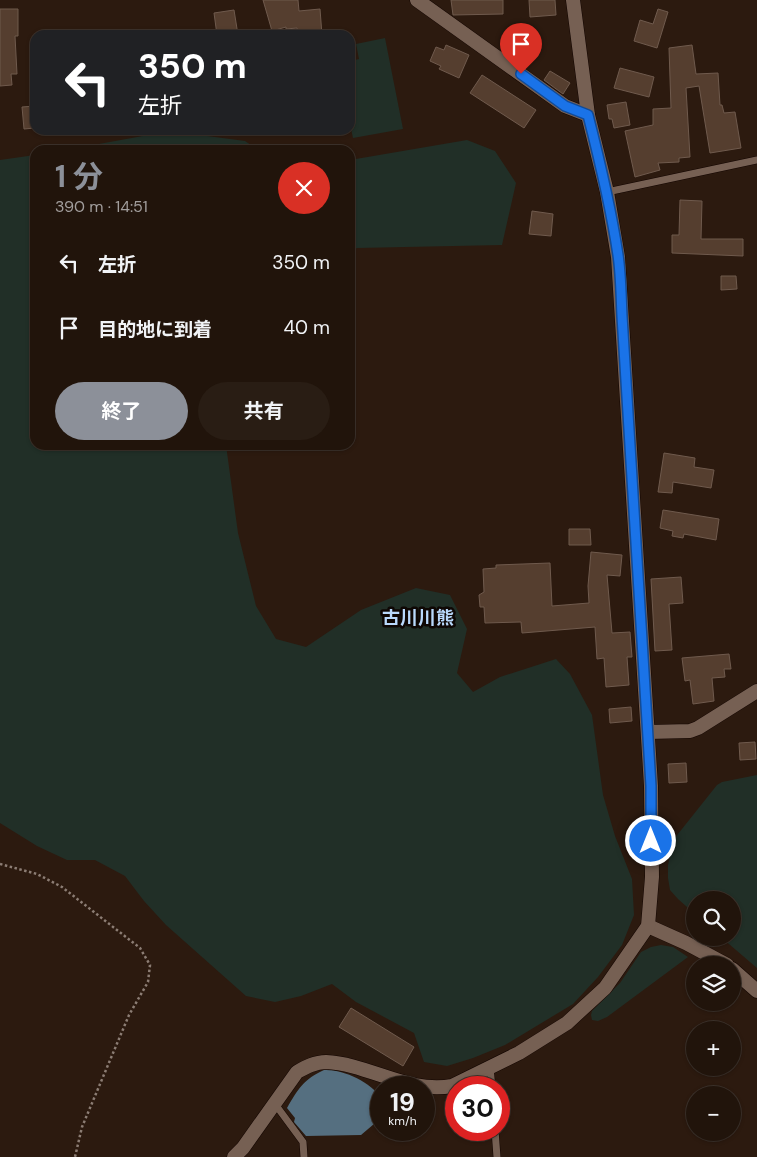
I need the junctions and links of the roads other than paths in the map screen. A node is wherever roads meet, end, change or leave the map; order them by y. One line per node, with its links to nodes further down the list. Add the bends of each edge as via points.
1 (417, 0): 3 (street, via 565,106)
2 (573, 0): 3 (street)
3 (588, 115): 5 (street)
4 (757, 160): 5 (lane)
5 (607, 192): 7 (street, via 618,257)
6 (757, 692): 7 (street, via 690,731)
7 (648, 732): 8 (street, via 652,868)
8 (648, 926): 9 (street); 12 (street, via 605,988 586,1007 567,1023)
9 (710, 956)
10 (741, 978): 11 (street)
11 (757, 992)
12 (490, 1067): 13 (lane); 14 (street, via 452,1086 432,1088 324,1062 297,1072)
13 (491, 1076)
14 (274, 1103): 16 (street); 17 (lane, via 303,1142)
15 (495, 1141): 18 (lane)
16 (234, 1157)
17 (304, 1157)
18 (496, 1157)

